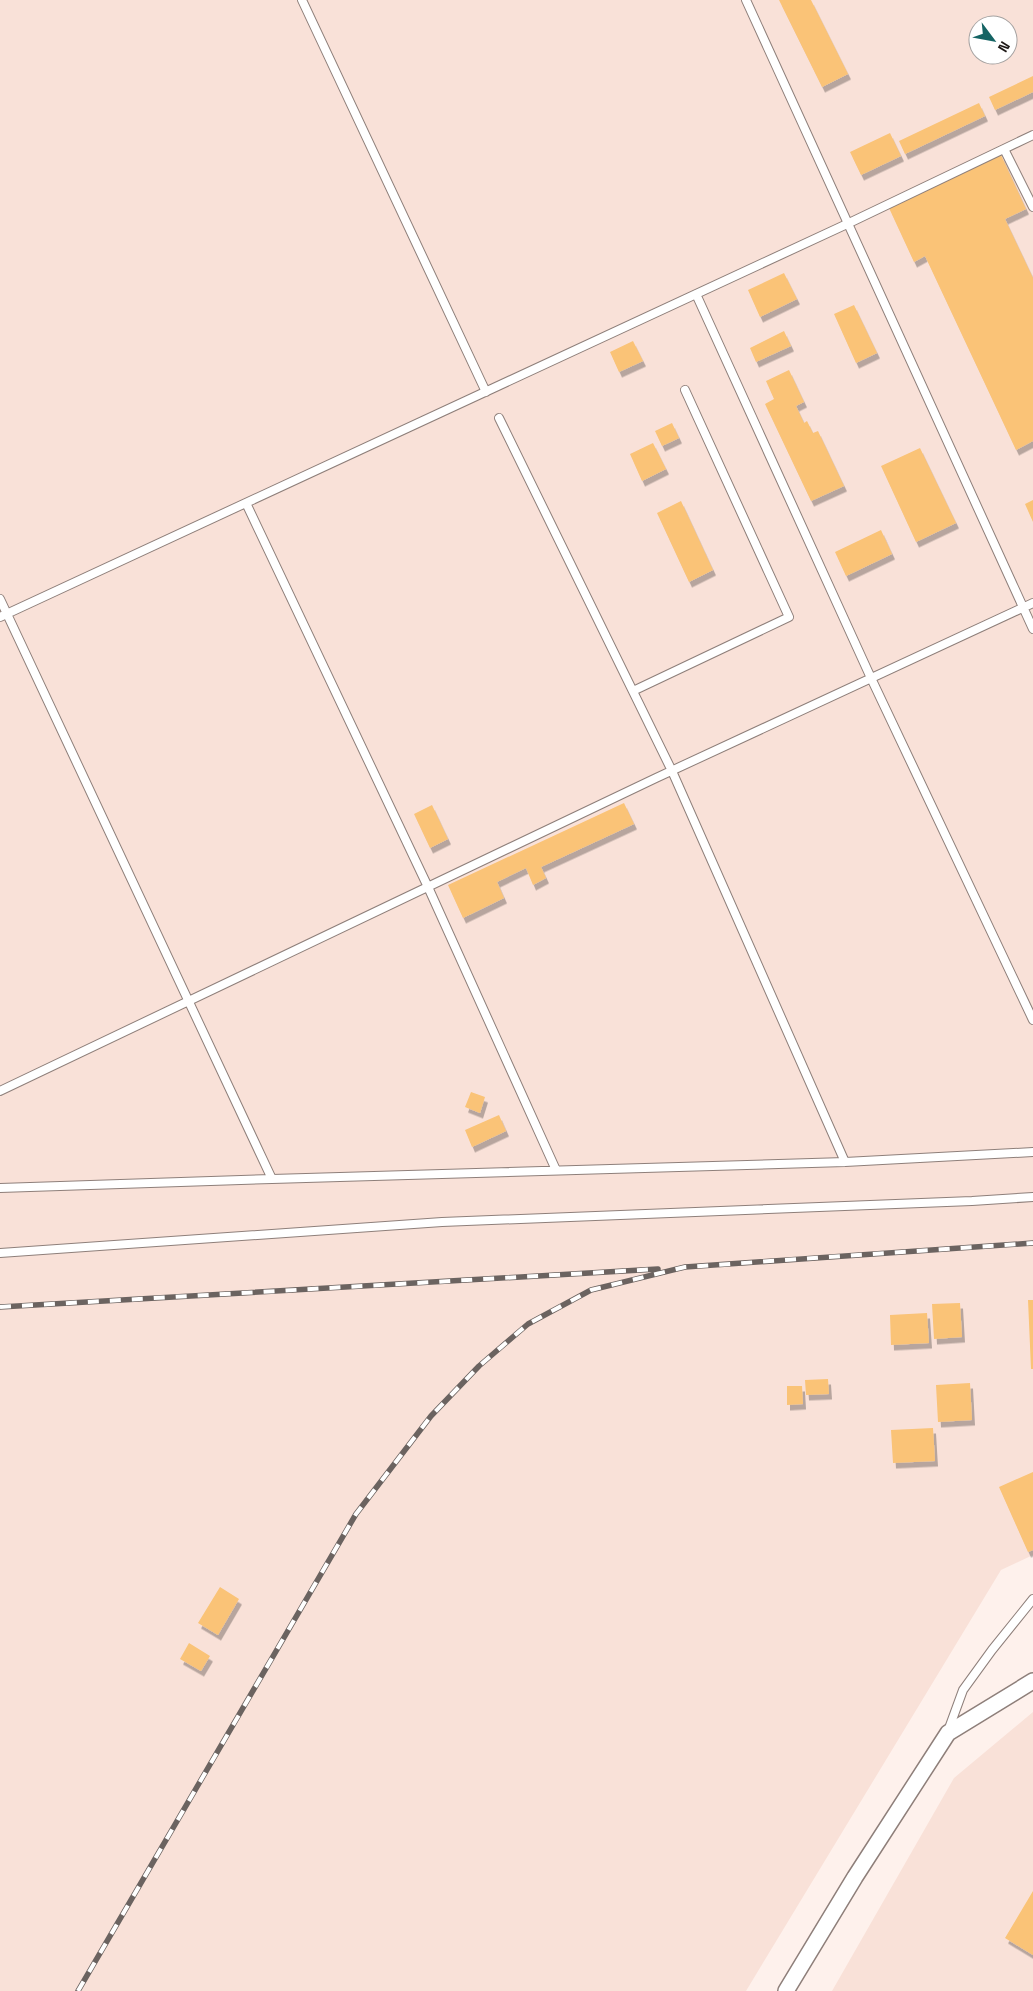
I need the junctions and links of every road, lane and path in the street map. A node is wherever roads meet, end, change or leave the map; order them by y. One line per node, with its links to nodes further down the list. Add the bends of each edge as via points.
1 (302, 0): 9 (lane)
2 (746, 0): 6 (lane)
3 (1033, 135): 4 (lane)
4 (1004, 148): 5 (lane); 6 (lane)
5 (1033, 207)
6 (847, 224): 7 (lane); 14 (lane)
7 (696, 294): 9 (lane); 17 (lane)
8 (685, 390): 18 (lane, via 789,616)
9 (486, 392): 11 (lane)
10 (499, 418): 18 (lane)
11 (246, 503): 15 (lane); 20 (lane)
12 (0, 599): 15 (lane)
13 (1033, 603): 14 (lane)
14 (1022, 608): 16 (lane); 17 (lane)
15 (4, 615): 21 (lane)
16 (1033, 629)
17 (871, 678): 19 (lane); 22 (lane)
18 (633, 691): 19 (lane)
19 (672, 771): 20 (lane); 25 (lane)
20 (428, 887): 21 (lane); 26 (lane)
21 (189, 1002): 23 (lane); 27 (lane)
22 (1033, 1020)
23 (0, 1091)
24 (1033, 1152): 25 (lane)
25 (845, 1162): 26 (lane)
26 (556, 1170): 27 (lane)
27 (272, 1179): 28 (lane)
28 (0, 1188)
29 (1033, 1197): 30 (lane, via 442,1222)
30 (0, 1253)
31 (1033, 1599): 33 (lane, via 963,1690)
32 (1032, 1682): 33 (street)
33 (948, 1733): 34 (street)
34 (786, 1991)

